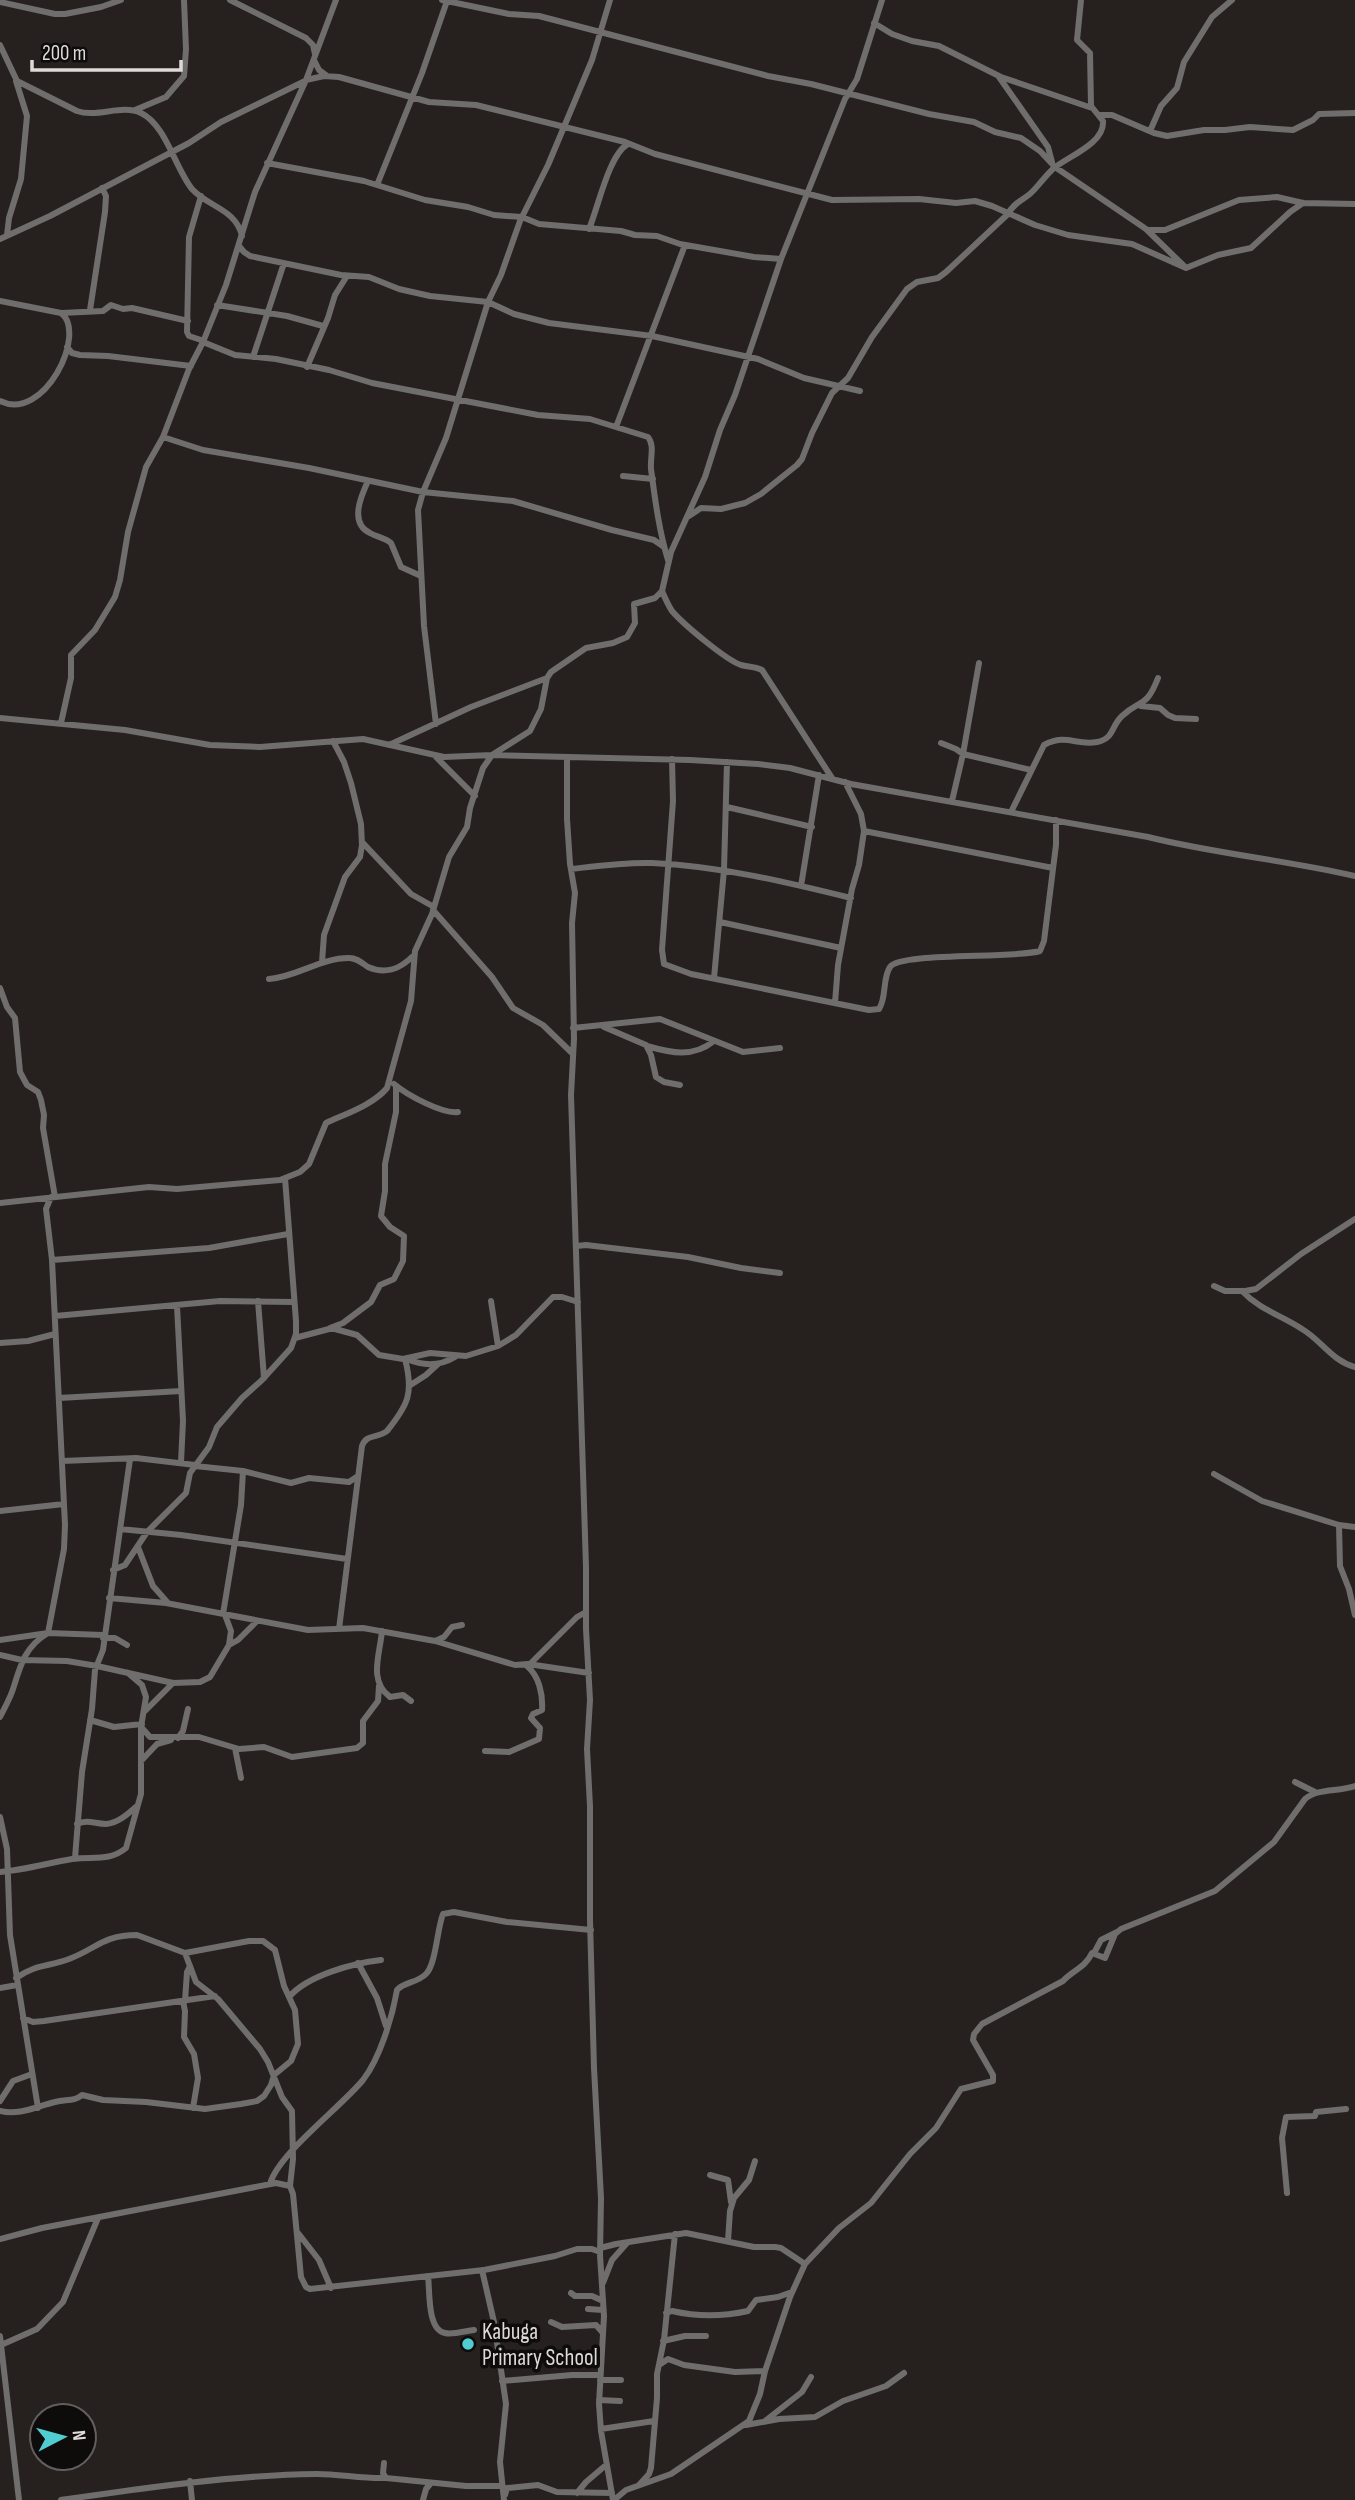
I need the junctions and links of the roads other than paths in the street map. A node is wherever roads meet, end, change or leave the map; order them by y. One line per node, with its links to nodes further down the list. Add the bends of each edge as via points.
1 (121, 0): 11 (street, via 65,14)
2 (184, 0): 24 (street, via 184,76 166,97)
3 (230, 0): 16 (street, via 306,38 313,45)
4 (336, 0): 16 (street)
5 (495, 0): 12 (street)
6 (610, 0): 14 (street)
7 (882, 0): 13 (street)
8 (1081, 0): 23 (street, via 1077,40 1090,53)
9 (1232, 0): 28 (street, via 1212,17)
10 (444, 1): 12 (street); 22 (street)
11 (0, 2)
12 (489, 9): 14 (street, via 540,16)
13 (874, 23): 17 (street, via 912,41 939,46); 21 (street, via 858,79)
14 (599, 32): 21 (street); 27 (street, via 592,61)
15 (0, 45): 19 (street)
16 (315, 58): 18 (street); 20 (street)
17 (995, 74): 23 (street); 32 (street, via 1048,147)
18 (327, 76): 20 (street); 22 (street)
19 (16, 80): 24 (street, via 80,113); 43 (street, via 27,116 21,178)
20 (305, 80): 30 (street); 31 (street)
21 (848, 94): 32 (street, via 974,122 1023,139); 35 (street)
22 (412, 95): 27 (street, via 433,103 476,105); 33 (street)
23 (1092, 108): 26 (street)
24 (132, 111): 30 (street, via 142,113 157,128)
25 (1355, 113): 28 (street, via 1321,113 1301,128 1286,131 1258,127 1167,136)
26 (1100, 115): 28 (street, via 1112,115); 32 (street, via 1104,129 1096,139)
27 (563, 128): 29 (street); 40 (street)
28 (1150, 131)
29 (628, 144): 35 (street); 41 (street, via 620,148 610,167)
30 (170, 153): 34 (street); 36 (street, via 190,187)
31 (267, 163): 33 (street); 44 (street)
32 (1054, 166): 39 (street); 42 (street)
33 (377, 185): 40 (street, via 487,214)
34 (102, 188): 43 (street); 56 (street, via 105,212)
35 (808, 192): 39 (street, via 835,200 975,201); 49 (street)
36 (201, 196): 44 (street, via 235,220); 59 (street, via 189,237)
37 (1303, 203): 38 (street); 42 (street, via 1277,197 1239,200 1165,230); 51 (street, via 1251,248)
38 (1355, 204)
39 (1009, 214): 51 (street, via 1068,235 1132,244); 68 (street, via 940,277 907,289)
40 (522, 217): 41 (street, via 539,224); 54 (street)
41 (589, 229): 45 (street, via 657,236)
42 (1146, 229): 51 (street)
43 (3, 237)
44 (242, 237): 46 (street)
45 (685, 245): 49 (street); 61 (street)
46 (239, 246): 47 (street); 48 (street)
47 (247, 255): 48 (street); 50 (street)
48 (235, 258): 55 (street)
49 (781, 259): 65 (street)
50 (284, 263): 52 (street); 58 (street)
51 (1185, 267)
52 (347, 276): 54 (street, via 430,296); 60 (street)
53 (0, 301): 57 (street)
54 (488, 302): 61 (street, via 549,323); 70 (street)
55 (217, 305): 58 (street); 62 (street)
56 (90, 310): 57 (street); 59 (street, via 111,305)
57 (61, 313): 63 (street, via 68,319)
58 (268, 313): 60 (street); 64 (street)
59 (188, 321): 62 (street, via 188,334)
60 (323, 326): 67 (street)
61 (652, 337): 65 (street); 72 (street)
62 (204, 341): 64 (street, via 235,355); 66 (street)
63 (67, 347): 66 (street, via 80,355); 71 (street, via 64,363 45,390 19,404)
64 (253, 357): 67 (street)
65 (747, 357): 68 (street); 78 (street)
66 (191, 366): 73 (street)
67 (307, 366): 70 (street)
68 (839, 386): 69 (street); 78 (street, via 802,459 781,480 731,508 696,510)
69 (860, 391)
70 (458, 398): 72 (street); 77 (street)
71 (0, 401)
72 (617, 427): 75 (street, via 650,439)
73 (163, 437): 76 (street, via 203,450); 89 (street, via 144,475 115,597 94,630 71,654)
74 (623, 475): 75 (street)
75 (653, 479): 79 (street)
76 (368, 481): 77 (street); 81 (street, via 359,522 365,531 391,543 401,567)
77 (423, 492): 79 (street, via 513,501 654,540); 81 (street, via 418,518)
78 (685, 522): 80 (street)
79 (664, 547): 80 (street)
80 (668, 562): 82 (street)
81 (421, 576): 90 (street)
82 (662, 591): 84 (street, via 635,604 635,623 627,638 578,651); 102 (street, via 670,609 684,623 729,658 762,670)
83 (979, 663): 94 (street)
84 (547, 678): 90 (street); 96 (street, via 541,709 530,731)
85 (1158, 678): 86 (street)
86 (1139, 706): 88 (street, via 1160,708 1175,718); 100 (street, via 1119,719 1105,740 1085,743 1066,738 1044,745)
87 (0, 718): 89 (street)
88 (1196, 719)
89 (61, 723): 91 (street, via 210,745 260,747)
90 (436, 724): 93 (street)
91 (333, 741): 93 (street, via 367,739); 111 (street, via 350,779)
92 (941, 743): 94 (street)
93 (389, 745): 95 (street)
94 (963, 754): 100 (street); 105 (street)
95 (434, 755): 96 (street); 104 (street)
96 (492, 755): 97 (street); 104 (street)
97 (567, 758): 98 (street); 114 (street)
98 (671, 759): 99 (street); 112 (street)
99 (727, 762): 101 (street); 106 (street)
100 (1031, 770): 107 (street)
101 (819, 775): 102 (street); 109 (street)
102 (833, 779): 103 (street)
103 (845, 782): 105 (street); 110 (street)
104 (475, 796): 119 (street, via 467,827 445,866)
105 (952, 801): 107 (street)
106 (727, 807): 109 (street); 115 (street)
107 (1011, 812): 108 (street)
108 (1056, 820): 113 (street); 116 (street)
109 (812, 827): 117 (street)
110 (864, 831): 113 (street); 118 (street)
111 (362, 842): 119 (street, via 411,894); 123 (street, via 360,857 345,877 324,935)
112 (668, 865): 114 (street); 115 (street); 124 (street, via 662,960 667,967)
113 (1053, 868): 127 (street, via 1040,951 1011,957 902,961 890,967 879,1009)
114 (571, 869): 129 (street, via 575,893)
115 (724, 870): 117 (street); 120 (street)
116 (1355, 876)
117 (801, 886): 118 (street)
118 (851, 898): 121 (street)
119 (433, 909): 122 (street); 133 (street, via 513,1008 544,1025)
120 (720, 922): 121 (street); 124 (street)
121 (841, 948): 127 (street)
122 (414, 955): 123 (street, via 400,967 384,971 353,958); 134 (street, via 411,1001)
123 (322, 962): 125 (street, via 289,977)
124 (714, 978): 127 (street)
125 (269, 979)
126 (0, 988): 138 (street, via 15,1018 20,1072 41,1100)
127 (835, 1003)
128 (602, 1026): 129 (street); 130 (street, via 660,1019); 131 (street)
129 (573, 1028): 133 (street)
130 (714, 1041): 131 (street, via 704,1049 683,1054); 132 (street, via 743,1052)
131 (646, 1045): 135 (street, via 656,1077)
132 (780, 1048)
133 (573, 1054): 142 (street)
134 (393, 1084): 136 (street, via 439,1109); 137 (street, via 326,1123 309,1164); 153 (street, via 396,1112 381,1216 404,1237 402,1261 394,1279 380,1285 371,1302)
135 (680, 1085)
136 (458, 1112)
137 (285, 1178): 138 (street); 141 (street)
138 (53, 1197): 139 (street); 143 (street, via 46,1209)
139 (0, 1203)
140 (1355, 1219): 146 (street, via 1256,1289)
141 (288, 1234): 143 (street, via 209,1248); 149 (street)
142 (578, 1246): 144 (street, via 688,1257); 150 (street)
143 (52, 1260): 152 (street)
144 (780, 1273)
145 (1214, 1286): 146 (street)
146 (1242, 1291): 161 (street, via 1257,1306 1302,1328 1328,1353)
147 (258, 1301): 149 (street); 151 (street); 162 (street)
148 (491, 1301): 157 (street)
149 (294, 1302): 155 (street)
150 (578, 1302): 157 (street, via 553,1297 516,1335); 185 (street)
151 (177, 1306): 152 (street); 164 (street)
152 (55, 1316): 154 (street)
153 (329, 1329): 155 (street); 159 (street, via 357,1335 379,1355)
154 (55, 1334): 156 (street); 165 (street)
155 (295, 1338): 162 (street)
156 (0, 1343)
157 (498, 1346): 158 (street)
158 (455, 1357): 159 (street, via 430,1353); 160 (street)
159 (406, 1359): 160 (street); 163 (street)
160 (438, 1364): 163 (street)
161 (1355, 1367)
162 (264, 1378): 169 (street, via 217,1427)
163 (409, 1386): 172 (street, via 408,1401 387,1431 364,1440)
164 (181, 1391): 165 (street); 168 (street)
165 (59, 1398): 167 (street)
166 (130, 1459): 167 (street); 168 (street); 177 (street)
167 (62, 1461): 173 (street)
168 (181, 1462): 169 (street)
169 (195, 1465): 170 (street); 178 (street, via 186,1493)
170 (243, 1471): 172 (street, via 291,1483 309,1478 349,1482); 179 (street)
171 (1214, 1474): 175 (street, via 1262,1501)
172 (358, 1476): 181 (street)
173 (64, 1504): 174 (street); 192 (street, via 64,1549)
174 (0, 1511)
175 (1339, 1525): 176 (street); 187 (street, via 1340,1566)
176 (1355, 1527)
177 (120, 1529): 178 (street); 182 (street)
178 (147, 1532): 179 (street); 180 (street)
179 (236, 1544): 181 (street); 186 (street)
180 (138, 1547): 182 (street, via 125,1565); 184 (street, via 153,1586)
181 (346, 1559): 190 (street)
182 (113, 1570): 183 (street)
183 (109, 1598): 184 (street); 193 (street)
184 (169, 1604): 186 (street)
185 (586, 1612): 200 (street); 203 (street)
186 (224, 1615): 188 (street); 197 (street, via 231,1631)
187 (1355, 1615)
188 (256, 1622): 190 (street); 197 (street)
189 (462, 1625): 195 (street)
190 (339, 1629): 191 (street)
191 (382, 1631): 195 (street); 205 (street, via 376,1674)
192 (48, 1633): 193 (street); 194 (street); 199 (street, via 35,1640)
193 (103, 1637): 196 (street); 201 (street)
194 (0, 1640)
195 (435, 1641): 200 (street, via 504,1662)
196 (127, 1645)
197 (229, 1645): 204 (street, via 207,1680)
198 (0, 1655): 199 (street)
199 (22, 1660): 201 (street); 209 (street)
200 (527, 1664): 203 (street); 214 (street, via 541,1692 542,1710 531,1718 540,1728 539,1739 509,1752)
201 (97, 1666): 202 (street); 210 (street)
202 (128, 1673): 204 (street); 208 (street, via 145,1692)
203 (589, 1673): 225 (street)
204 (173, 1683): 208 (street)
205 (379, 1686): 206 (street, via 390,1697 403,1695); 213 (street, via 378,1701 363,1721 360,1747 292,1757 264,1747)
206 (411, 1701)
207 (188, 1709): 212 (street)
208 (144, 1713): 211 (street)
209 (0, 1717)
210 (90, 1720): 211 (street, via 114,1727); 222 (street)
211 (141, 1726): 212 (street, via 150,1737); 215 (street)
212 (177, 1738): 213 (street, via 199,1737); 215 (street, via 157,1744)
213 (235, 1748): 216 (street)
214 (485, 1751)
215 (141, 1760): 220 (street)
216 (241, 1778)
217 (1295, 1782): 219 (street)
218 (1355, 1786): 219 (street)
219 (1315, 1792): 226 (street, via 1274,1842 1215,1891)
220 (138, 1805): 222 (street, via 113,1822); 223 (street, via 126,1848 107,1858)
221 (0, 1817): 224 (street, via 7,1849)
222 (77, 1824): 223 (street)
223 (75, 1858): 224 (street)
224 (4, 1872): 232 (street)
225 (591, 1930): 238 (street, via 445,1913 429,1971 399,1987); 259 (street)
226 (1117, 1932): 228 (street, via 1101,1940); 228 (street, via 1106,1957)
227 (185, 1953): 231 (street); 232 (street, via 129,1935 100,1941 74,1958 29,1969); 235 (street, via 262,1941 270,1944)
228 (1094, 1953): 260 (street, via 1063,1981 979,2027 973,2040 993,2081 961,2089 936,2128 872,2203 839,2228)
229 (381, 1960): 230 (street)
230 (358, 1963): 235 (street, via 302,1986); 238 (street, via 377,1998)
231 (190, 1966): 234 (street, via 197,1982); 236 (street)
232 (17, 1982): 233 (street); 237 (street)
233 (0, 1988)
234 (215, 1996): 236 (street); 240 (street, via 260,2049)
235 (289, 1997): 240 (street, via 295,2010 297,2049)
236 (184, 2001): 237 (street, via 44,2021); 243 (street, via 184,2037 194,2054 198,2078)
237 (23, 2018): 239 (street)
238 (386, 2028): 246 (street, via 368,2073)
239 (32, 2074): 241 (street, via 13,2081); 242 (street)
240 (274, 2075): 243 (street, via 268,2091 257,2101); 246 (street, via 292,2111)
241 (0, 2101)
242 (38, 2108): 243 (street, via 82,2095); 245 (street)
243 (193, 2108)
244 (1346, 2109): 251 (street, via 1286,2117 1282,2138)
245 (0, 2111)
246 (292, 2151): 249 (street); 250 (street)
247 (755, 2161): 252 (street, via 749,2180)
248 (710, 2175): 252 (street, via 728,2180)
249 (270, 2184): 250 (street); 253 (street)
250 (290, 2186): 254 (street)
251 (1287, 2193)
252 (732, 2204): 258 (street)
253 (98, 2218): 256 (street); 277 (street, via 63,2302 37,2329)
254 (297, 2232): 263 (street, via 319,2260); 263 (street, via 303,2282 310,2289)
255 (675, 2234): 257 (street); 258 (street); 270 (street)
256 (0, 2239)
257 (629, 2241): 259 (street); 264 (street, via 612,2260)
258 (728, 2241): 260 (street, via 781,2248)
259 (600, 2250): 261 (street, via 577,2249); 264 (street)
260 (805, 2264): 265 (street)
261 (482, 2270): 262 (street); 284 (street)
262 (428, 2276): 263 (street); 272 (street, via 431,2318 437,2329 443,2333)
263 (331, 2288)
264 (601, 2288): 267 (street)
265 (792, 2292): 270 (street, via 756,2300 748,2311 735,2314); 279 (street)
266 (571, 2293): 267 (street)
267 (603, 2301): 269 (street)
268 (588, 2309): 269 (street)
269 (603, 2310): 273 (street)
270 (666, 2313): 276 (street)
271 (551, 2322): 273 (street, via 562,2327 596,2325)
272 (474, 2330)
273 (603, 2334): 281 (street)
274 (0, 2336): 277 (street)
275 (706, 2336): 276 (street)
276 (663, 2341): 278 (street)
277 (1, 2345): 301 (street)
278 (659, 2365): 279 (street, via 668,2358 684,2365 735,2372); 287 (street)
279 (765, 2371): 289 (street, via 757,2403)
280 (904, 2373): 288 (street, via 886,2386 815,2417)
281 (600, 2377): 283 (street); 284 (street); 285 (street)
282 (811, 2377): 288 (street, via 802,2392)
283 (621, 2380)
284 (502, 2381): 296 (street, via 506,2404)
285 (599, 2400): 286 (street); 290 (street)
286 (621, 2401)
287 (654, 2421): 290 (street); 297 (street, via 651,2468)
288 (765, 2421): 289 (street)
289 (745, 2425): 297 (street, via 671,2474)
290 (601, 2429): 292 (street)
291 (384, 2463): 293 (street)
292 (606, 2465): 298 (street); 300 (street)
293 (386, 2478): 294 (street, via 319,2474); 295 (street)
294 (190, 2482): 302 (street); 303 (street)
295 (431, 2483): 296 (street); 304 (street)
296 (501, 2486): 305 (street)
297 (635, 2488): 300 (street)
298 (577, 2493): 299 (street); 305 (street, via 538,2485 507,2489)
299 (588, 2497): 300 (street)
300 (613, 2498)
301 (19, 2500)
302 (61, 2500)
303 (192, 2500)
304 (423, 2500)
305 (504, 2500)

